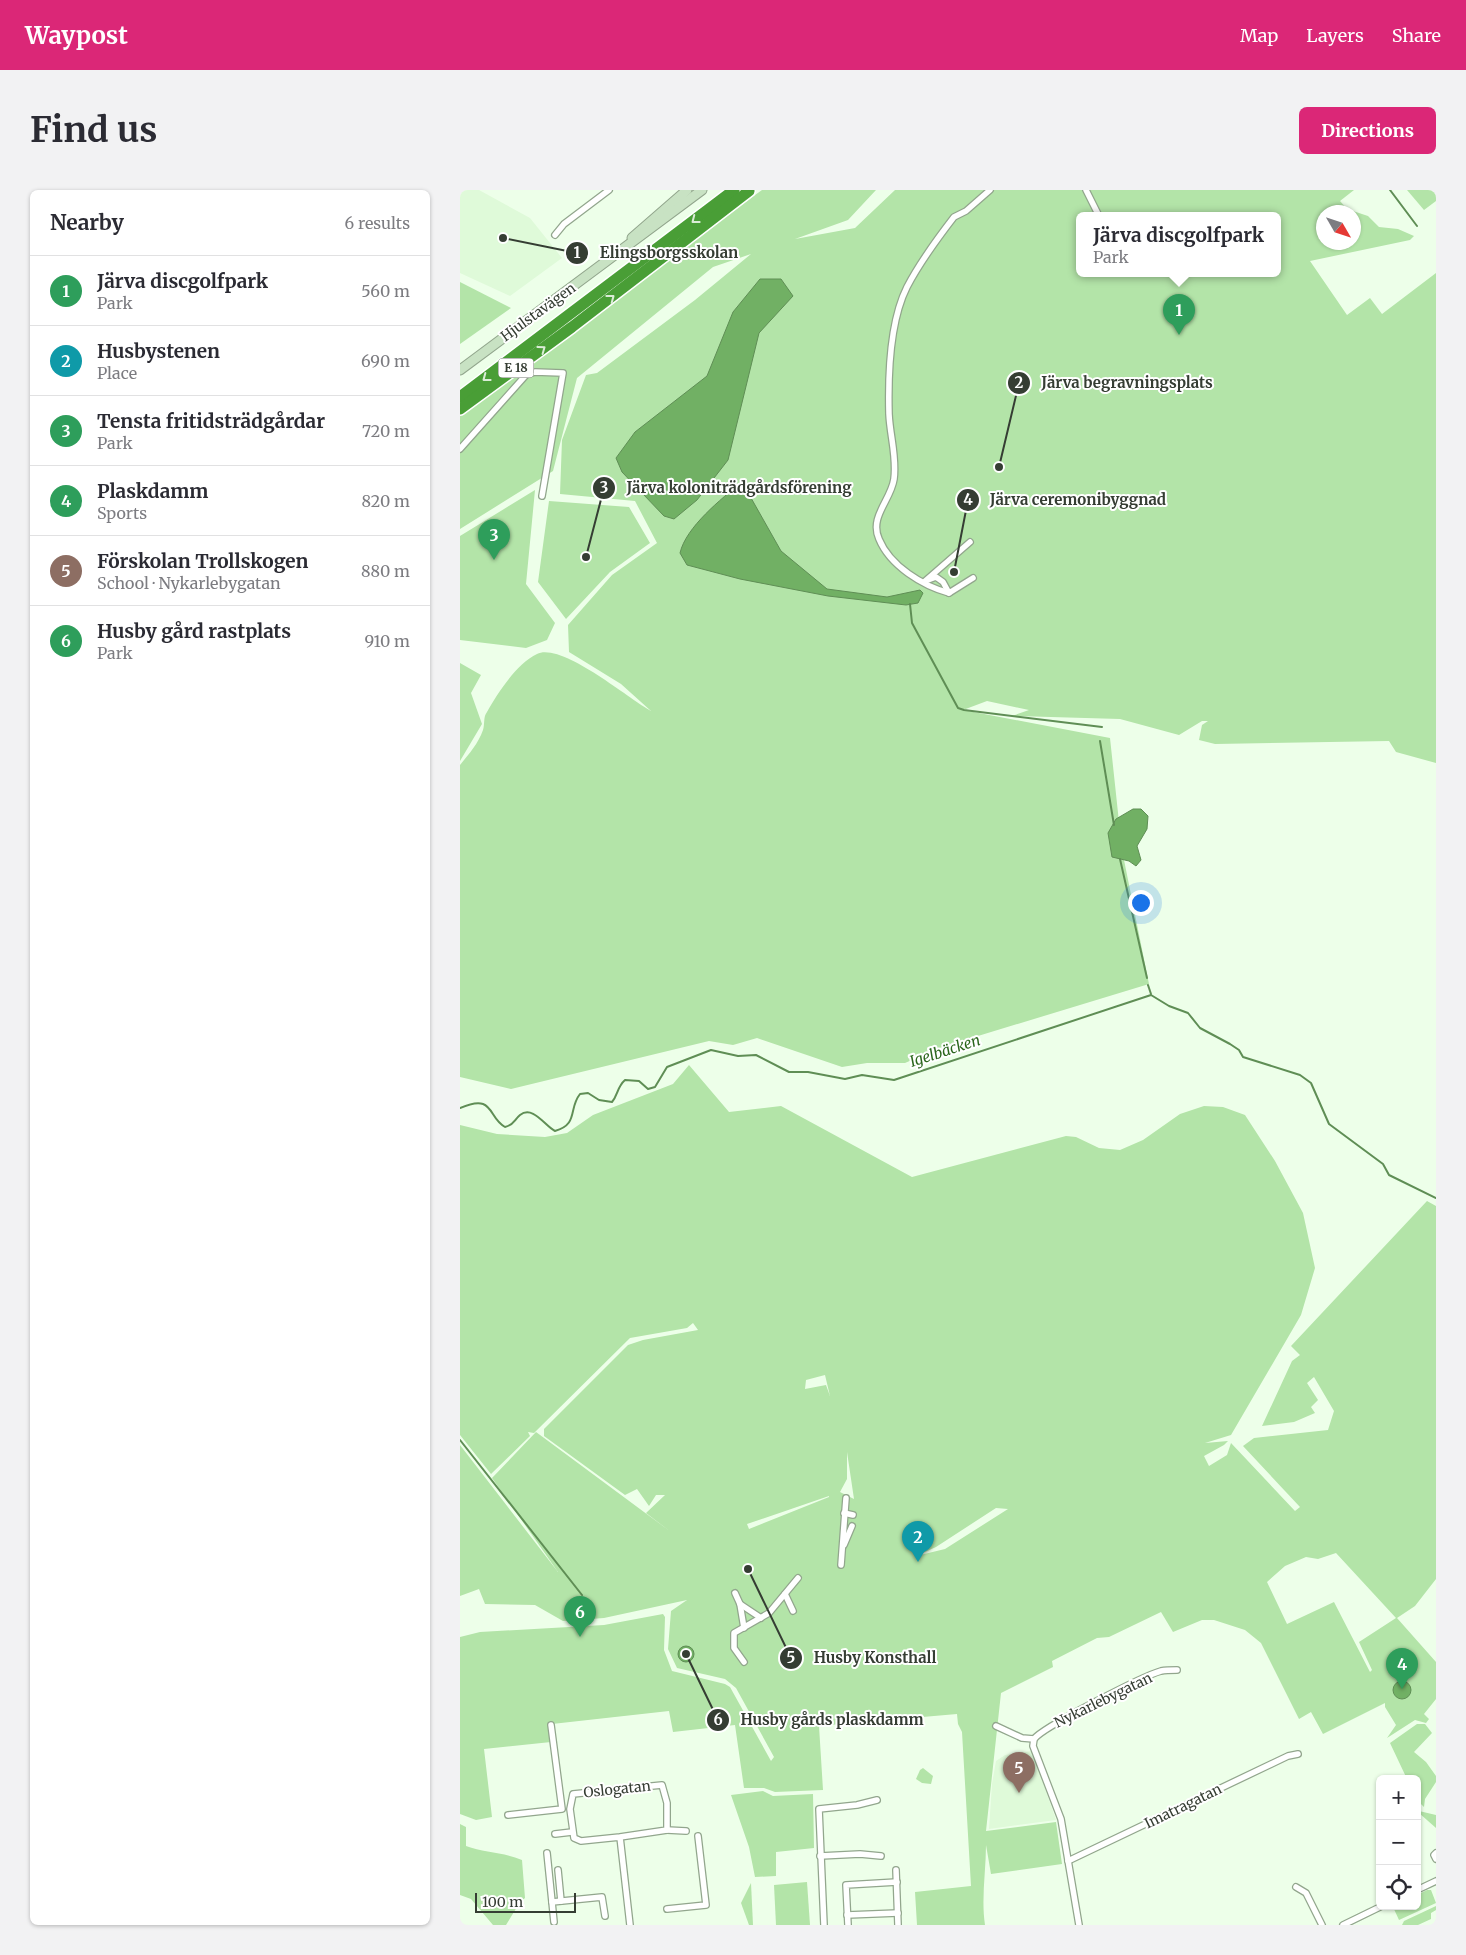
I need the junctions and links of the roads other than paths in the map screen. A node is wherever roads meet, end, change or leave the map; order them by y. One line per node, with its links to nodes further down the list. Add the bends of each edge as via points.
1 (609, 190): 9 (street, via 564,224)
2 (688, 190): 10 (main road, Hjulstavägen, via 641,228)
3 (702, 190): 10 (main road, Hjulstavägen)
4 (734, 190): 11 (highway, E 18, one-way to 11)
5 (990, 190): 19 (street, via 954,217 938,238 906,288 898,313 889,373 894,480 877,519 876,529 882,546 896,564)
6 (1086, 190): 8 (street)
7 (749, 191): 11 (highway, E 18, one-way to 7)
8 (1097, 212)
9 (555, 235)
10 (616, 254): 12 (main road, Hjulstavägen)
11 (570, 322): 13 (highway, E 18, one-way to 13); 14 (highway, E 18, one-way to 11)
12 (460, 370)
13 (460, 397)
14 (460, 409)
15 (460, 449): 16 (street, via 526,375 535,372 563,374)
16 (542, 496)
17 (970, 542): 19 (street)
18 (973, 578): 20 (street)
19 (925, 581): 20 (street); 20 (street, via 936,578 943,582)
20 (949, 593)
21 (846, 1498): 22 (street)
22 (844, 1513): 23 (street); 25 (street)
23 (853, 1515)
24 (852, 1526): 25 (street)
25 (842, 1549): 26 (street)
26 (841, 1565)
27 (798, 1578): 29 (street)
28 (735, 1593): 30 (street)
29 (784, 1594): 31 (street); 32 (street, via 769,1613)
30 (740, 1604): 32 (street); 33 (street)
31 (793, 1610)
32 (760, 1618): 33 (street)
33 (744, 1628): 34 (street, via 734,1633 734,1648)
34 (744, 1662)
35 (1177, 1670): 38 (street, Nykarlebygatan, via 1161,1671 1054,1723)
36 (551, 1725): 41 (street, via 562,1809)
37 (996, 1726): 38 (street, via 1022,1738)
38 (1034, 1739): 53 (street, via 1033,1746 1061,1819)
39 (1298, 1754): 53 (street, Imatragatan)
40 (877, 1800): 50 (street, via 819,1809)
41 (508, 1815)
42 (667, 1830): 43 (street); 44 (street, Oslogatan, via 665,1791 658,1784 573,1794 570,1800); 47 (street)
43 (686, 1831)
44 (572, 1832): 45 (street); 47 (street, via 574,1838 581,1841)
45 (555, 1834)
46 (698, 1836): 62 (street, via 706,1905)
47 (620, 1837): 68 (street)
48 (547, 1853): 61 (street)
49 (1436, 1853): 52 (street)
50 (820, 1856): 51 (street); 69 (street)
51 (881, 1856)
52 (1436, 1859)
53 (1068, 1861): 72 (street)
54 (558, 1870): 60 (street)
55 (896, 1870): 57 (street)
56 (1436, 1881): 59 (street)
57 (896, 1882): 64 (street); 65 (street, via 846,1885)
58 (1296, 1887): 73 (street, via 1306,1893)
59 (1421, 1888)
60 (561, 1901): 61 (street); 66 (street, via 602,1897)
61 (552, 1902): 67 (street)
62 (667, 1909)
63 (1376, 1909): 74 (street)
64 (898, 1913): 65 (street); 71 (street)
65 (847, 1915): 70 (street)
66 (605, 1916)
67 (554, 1922)
68 (630, 1925)
69 (824, 1925)
70 (848, 1925)
71 (898, 1925)
72 (1079, 1925)
73 (1322, 1925)
74 (1343, 1925)

